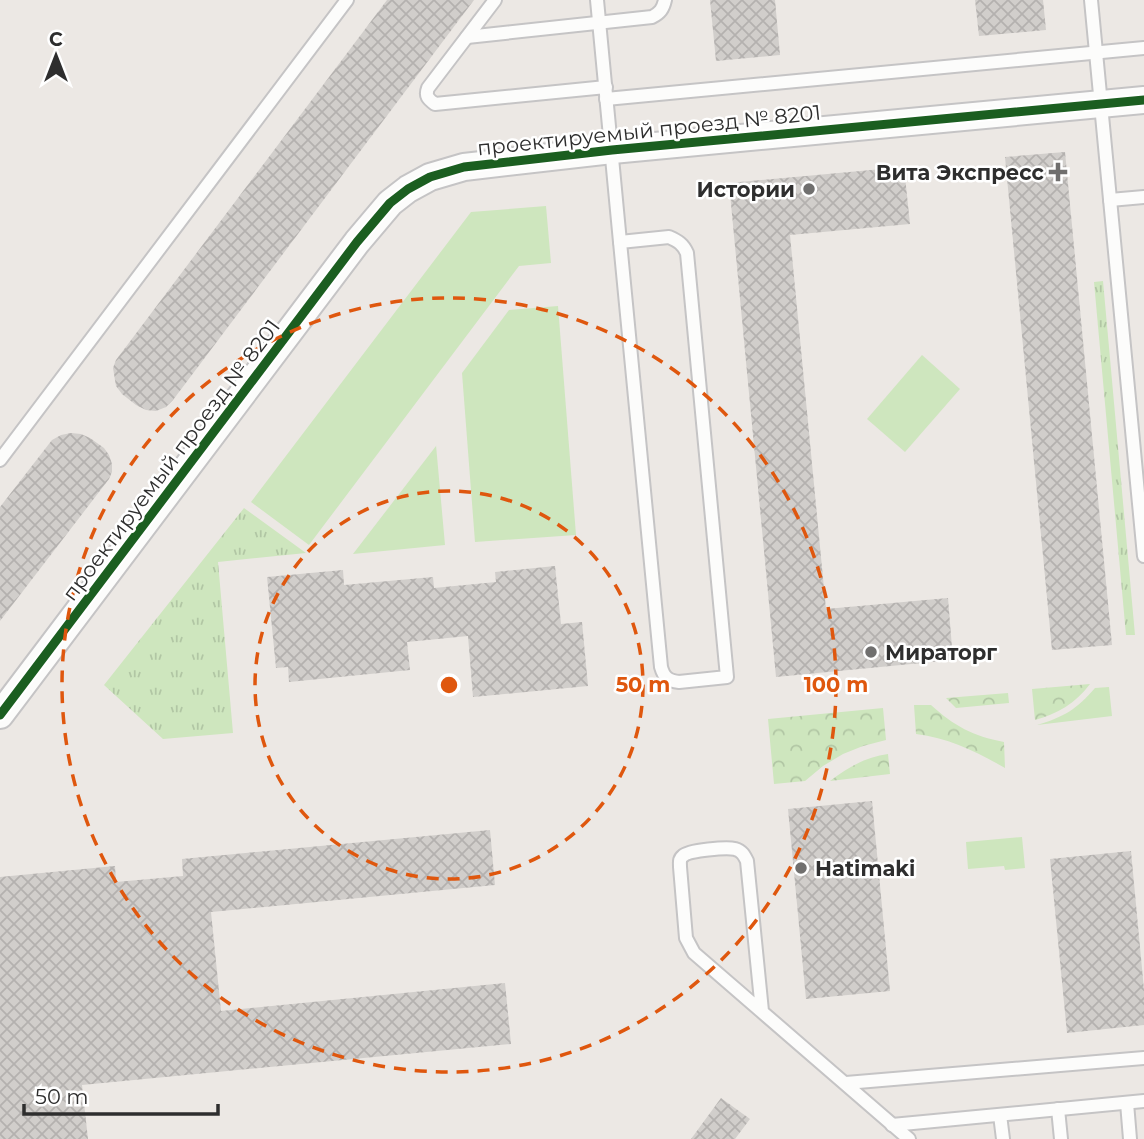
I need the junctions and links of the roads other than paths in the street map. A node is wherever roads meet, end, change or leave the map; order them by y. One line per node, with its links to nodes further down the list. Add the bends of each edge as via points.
1 (347, 0): 17 (lane)
2 (495, 0): 7 (lane)
3 (597, 0): 6 (lane)
4 (665, 0): 6 (lane, via 652,17)
5 (1091, 0): 9 (lane)
6 (599, 23): 7 (lane); 10 (lane)
7 (467, 37): 10 (lane, via 428,88 428,99 435,104)
8 (1144, 48): 9 (lane)
9 (1096, 52): 10 (lane); 12 (lane)
10 (606, 93): 13 (lane)
11 (1144, 100): 12 (street, проектируемый проезд № 8201)
12 (1101, 104): 13 (street, проектируемый проезд № 8201); 15 (lane)
13 (612, 150): 16 (lane); 19 (street, проектируемый проезд № 8201, via 464,167 430,177 390,203)
14 (1144, 197): 15 (lane)
15 (1110, 200): 18 (lane)
16 (620, 242): 16 (lane, via 669,237 687,253 727,677 672,681 661,667)
17 (0, 460)
18 (1144, 556)
19 (0, 715)
20 (762, 1011): 20 (lane, via 689,946 680,867 683,855 730,848 747,860); 22 (lane)
21 (1144, 1058): 22 (lane)
22 (846, 1083): 27 (lane)
23 (1144, 1101): 24 (lane)
24 (1127, 1103): 25 (lane); 31 (lane)
25 (1058, 1109): 26 (lane); 30 (lane)
26 (1000, 1115): 27 (lane); 29 (lane)
27 (892, 1125): 28 (lane)
28 (909, 1139)
29 (1003, 1139)
30 (1060, 1139)
31 (1130, 1139)

